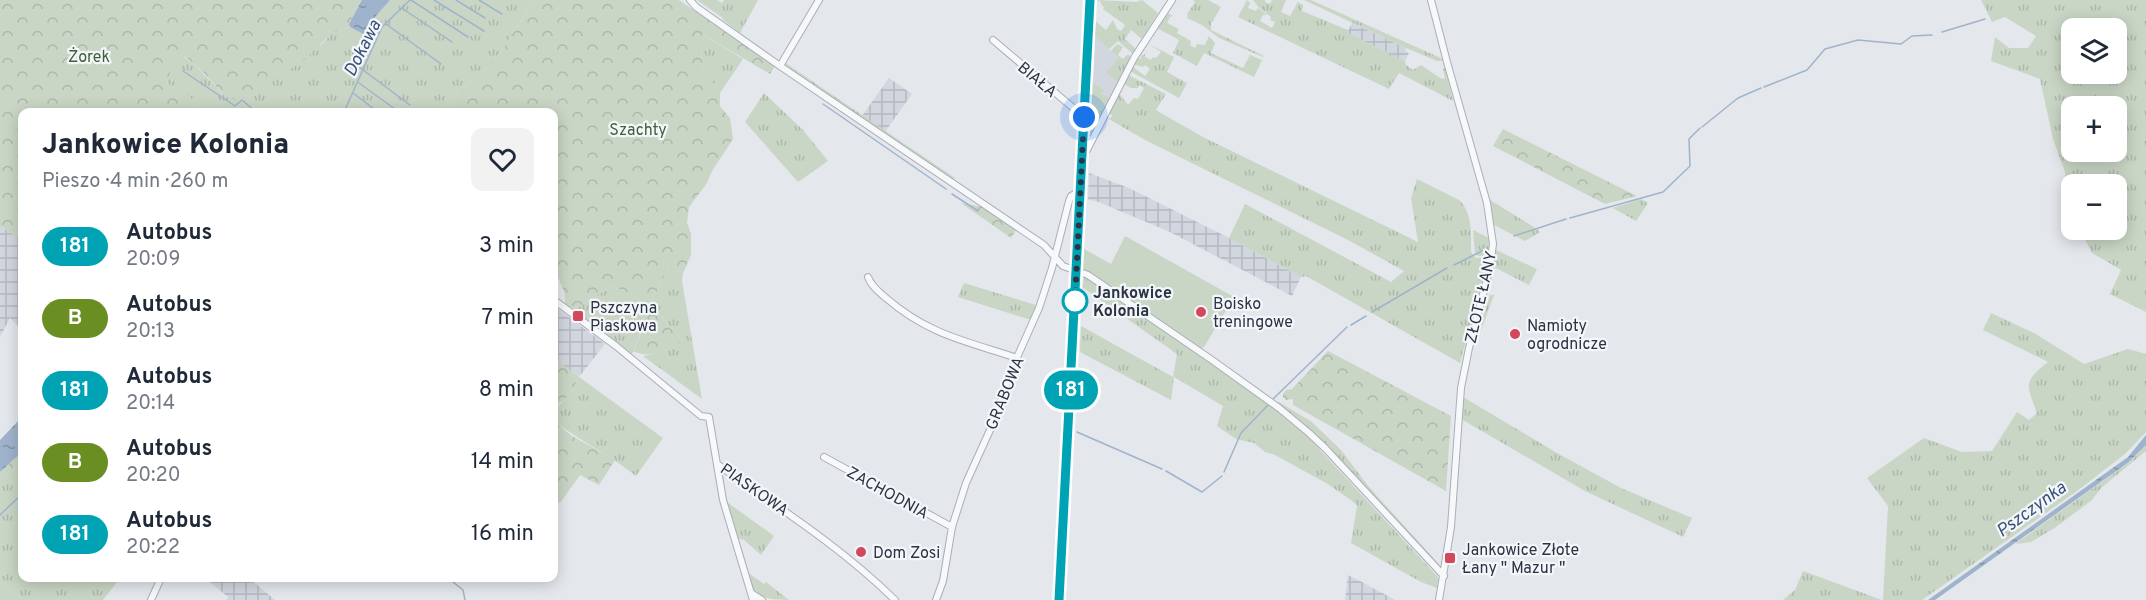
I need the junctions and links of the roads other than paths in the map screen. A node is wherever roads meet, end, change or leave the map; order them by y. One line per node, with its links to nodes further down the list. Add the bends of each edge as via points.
1 (690, 0): 7 (street)
2 (819, 0): 7 (street)
3 (1090, 0): 8 (main road)
4 (1172, 0): 9 (street, via 1134,57)
5 (1431, 0): 19 (street, ZŁOTE ŁANY, via 1487,203 1493,244 1460,392)
6 (993, 40): 8 (street, BIAŁA)
7 (780, 66): 11 (street)
8 (1084, 117): 9 (main road)
9 (1083, 153): 10 (main road)
10 (1080, 191): 11 (street, GRABOWA, via 1071,196); 12 (main road)
11 (1054, 254): 12 (street, via 1063,266); 15 (street, GRABOWA, via 1039,308)
12 (1077, 271): 19 (street, via 1112,291 1279,408 1325,448); 27 (main road)
13 (868, 277): 15 (street, via 877,289 919,322 943,335)
14 (558, 303): 17 (street, PIASKOWA, via 701,416 708,417)
15 (1017, 358): 18 (street, GRABOWA)
16 (824, 457): 18 (street, ZACHODNIA)
17 (717, 464): 21 (street, via 723,500); 25 (street, PIASKOWA, via 814,531)
18 (952, 527): 26 (street, GRABOWA)
19 (1444, 576): 28 (street, ZŁOTE ŁANY)
20 (159, 582): 22 (street)
21 (751, 593): 23 (street); 24 (street)
22 (151, 600)
23 (753, 600)
24 (762, 600)
25 (895, 600)
26 (936, 600)
27 (1059, 600)
28 (1440, 600)

